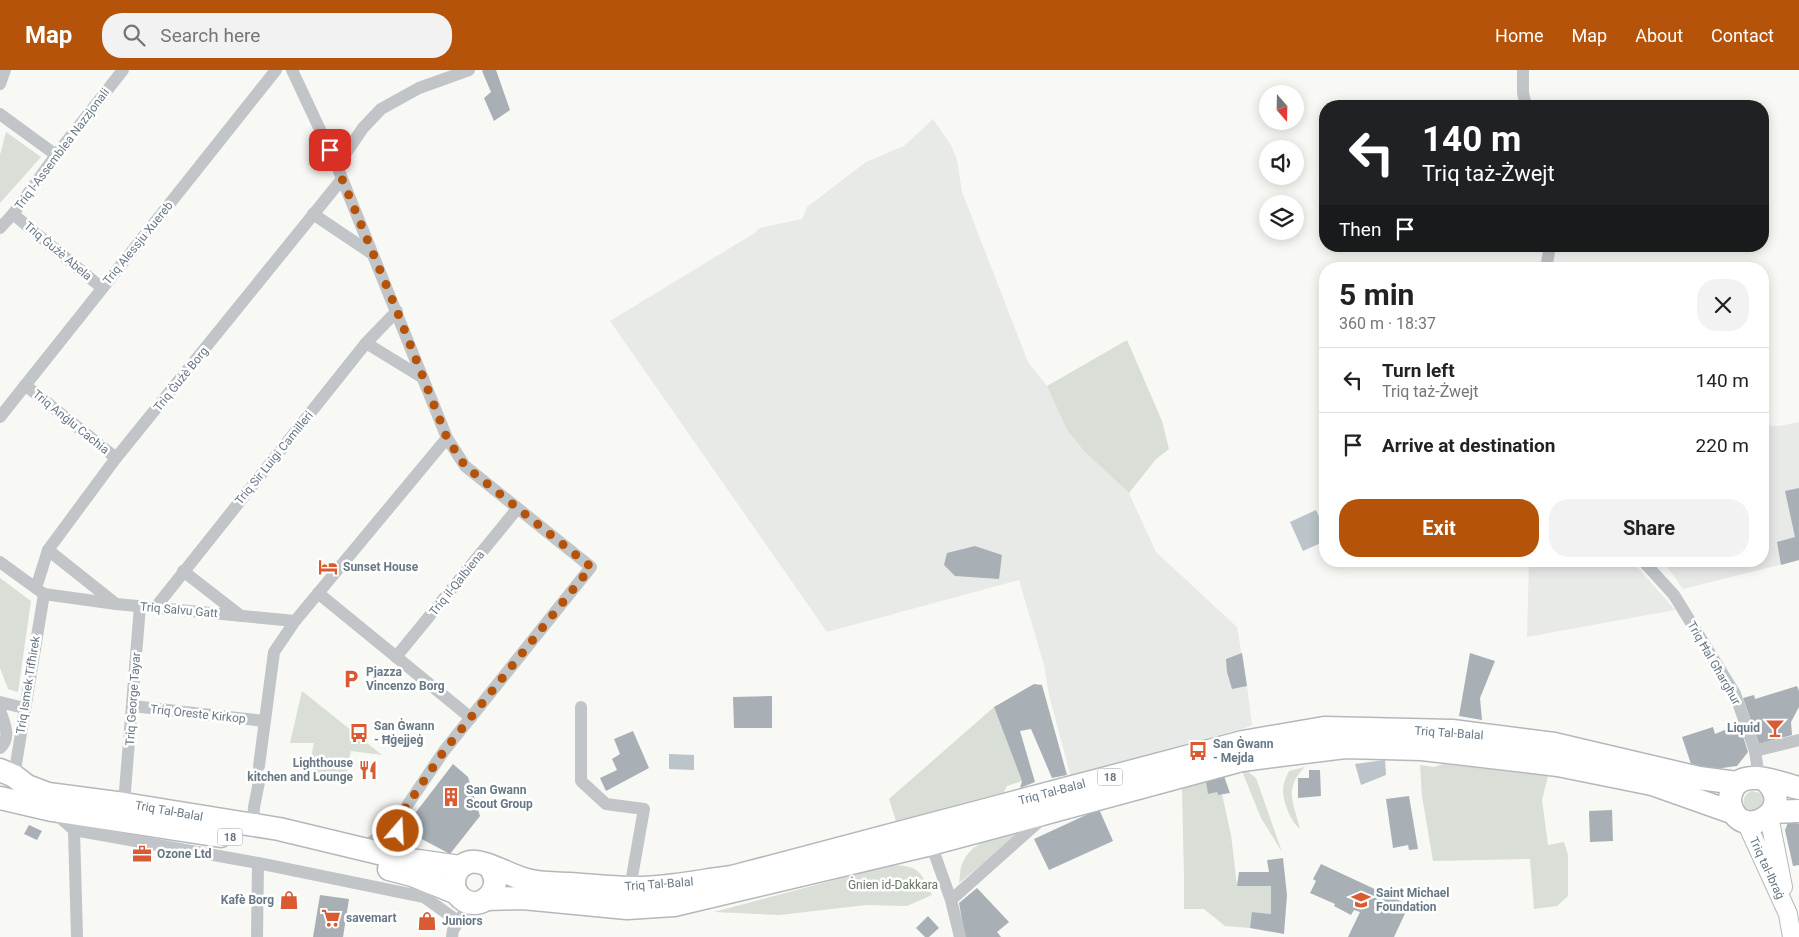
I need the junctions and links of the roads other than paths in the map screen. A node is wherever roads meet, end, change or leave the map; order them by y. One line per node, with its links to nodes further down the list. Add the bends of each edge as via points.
1 (5, 70): 7 (street)
2 (123, 70): 10 (street, Triq l-Assemblea Nazzjonali)
3 (276, 70): 17 (street, Triq Alessju Xuereb)
4 (292, 70): 11 (street)
5 (469, 70): 11 (street, via 419,88 381,109 363,128)
6 (1523, 70): 8 (street)
7 (0, 84)
8 (1525, 100)
9 (0, 114): 10 (street)
10 (56, 155): 13 (street, Triq l-Assemblea Nazzjonali)
11 (337, 166): 12 (street)
12 (342, 179): 14 (street, Triq Ġużè Borg); 16 (street)
13 (13, 214): 15 (street, Triq l-Assemblea Nazzjonali); 17 (street, Triq Ġużè Abela)
14 (314, 214): 16 (street); 24 (street, Triq Ġużè Borg)
15 (0, 228)
16 (371, 252): 18 (street)
17 (102, 288): 21 (street, Triq Alessju Xuereb)
18 (397, 311): 19 (street, Triq Sir Luigi Camilleri); 20 (street)
19 (366, 343): 20 (street); 29 (street, Triq Sir Luigi Camilleri)
20 (423, 378): 23 (street)
21 (25, 385): 22 (street, Triq Alessju Xuereb); 24 (street, Triq Anġlu Cachia)
22 (0, 417)
23 (447, 438): 25 (street, via 465,466); 31 (street)
24 (116, 458): 26 (street, Triq Ġużè Borg)
25 (517, 509): 37 (street, Triq il-Qalbiena); 43 (street, via 591,567)
26 (48, 550): 30 (street, Triq Ġużè Borg); 32 (street)
27 (0, 562): 30 (street, Triq Salvu Gatt)
28 (1648, 567): 47 (street, Triq Ħal Għargħur, via 1674,595 1734,694)
29 (183, 571): 34 (street, Triq Sir Luigi Camilleri); 35 (street, Triq Salvu Gatt)
30 (40, 591): 32 (street, Triq Salvu Gatt); 41 (street, Triq Ismek Tifħirek)
31 (318, 593): 36 (street); 37 (street)
32 (116, 604): 33 (street, Triq Salvu Gatt)
33 (140, 606): 34 (street, Triq Salvu Gatt); 39 (street, Triq George Tayar)
34 (155, 608): 35 (street, Triq Salvu Gatt)
35 (241, 616): 36 (street, Triq Salvu Gatt)
36 (295, 621): 44 (street, via 274,652)
37 (396, 657): 43 (street)
38 (0, 702): 41 (street)
39 (133, 706): 44 (street, Triq Oreste Kirkop); 54 (street, Triq George Tayar)
40 (581, 707): 69 (street, via 581,781 606,804 644,809)
41 (24, 708): 49 (street, Triq Ismek Tifħirek)
42 (0, 710): 46 (street, via 8,735)
43 (471, 718): 60 (street, via 444,751)
44 (264, 721): 48 (street)
45 (1799, 740): 47 (street)
46 (0, 748)
47 (1755, 751): 50 (street, Triq Ħal Għargħur)
48 (259, 766)
49 (7, 773): 62 (highway, Triq Tal-Balal / 18, via 48,794)
50 (1762, 779): 52 (highway, Triq Tal-Balal / 18, via 1749,777); 53 (highway, Triq Tal-Balal / 18); 58 (highway, via 1776,795)
51 (259, 782): 62 (street)
52 (1737, 783): 59 (highway, via 1730,794 1731,807); 69 (highway, Triq Tal-Balal / 18, via 1699,778 1554,744 1452,731 1324,728 1243,742 732,876)
53 (1799, 788)
54 (125, 791)
55 (0, 798): 61 (highway, Triq Tal-Balal / 18, via 52,810)
56 (1053, 810): 59 (highway, Triq Tal-Balal / 18, via 1242,760 1344,747 1422,749 1558,765 1652,784); 63 (highway, Triq Tal-Balal / 18); 72 (street)
57 (1799, 811): 58 (highway)
58 (1771, 814): 59 (highway, via 1756,823); 73 (main road, Triq tal-Ibraġ)
59 (1740, 817): 73 (main road, Triq tal-Ibraġ)
60 (398, 819): 64 (street); 65 (street, via 397,843)
61 (77, 822): 66 (street, Triq Tal-Balal); 70 (highway, Triq Tal-Balal / 18, via 290,846 412,875); 75 (street)
62 (252, 825): 64 (highway, Triq Tal-Balal / 18)
63 (931, 844): 70 (highway, Triq Tal-Balal / 18, via 674,905 627,908); 72 (street)
64 (362, 848): 65 (highway, Triq Tal-Balal / 18)
65 (404, 859): 68 (highway, Triq Tal-Balal / 18)
66 (258, 862): 71 (street, Triq Tal-Balal); 76 (street)
67 (489, 866): 68 (highway, Triq Tal-Balal / 18, via 471,861); 69 (highway, Triq Tal-Balal / 18, via 528,880); 70 (highway, via 496,879 492,894)
68 (460, 867): 70 (highway, via 454,885)
69 (630, 888)
70 (465, 895): 71 (street, Triq Tal-Balal); 74 (street)
71 (424, 897): 74 (street, Triq Tal-Balal)
72 (951, 900): 78 (street)
73 (1788, 914): 79 (main road, Triq tal-Ibraġ)
74 (460, 922): 77 (street)
75 (77, 937)
76 (257, 937)
77 (452, 937)
78 (960, 937)
79 (1792, 937)

